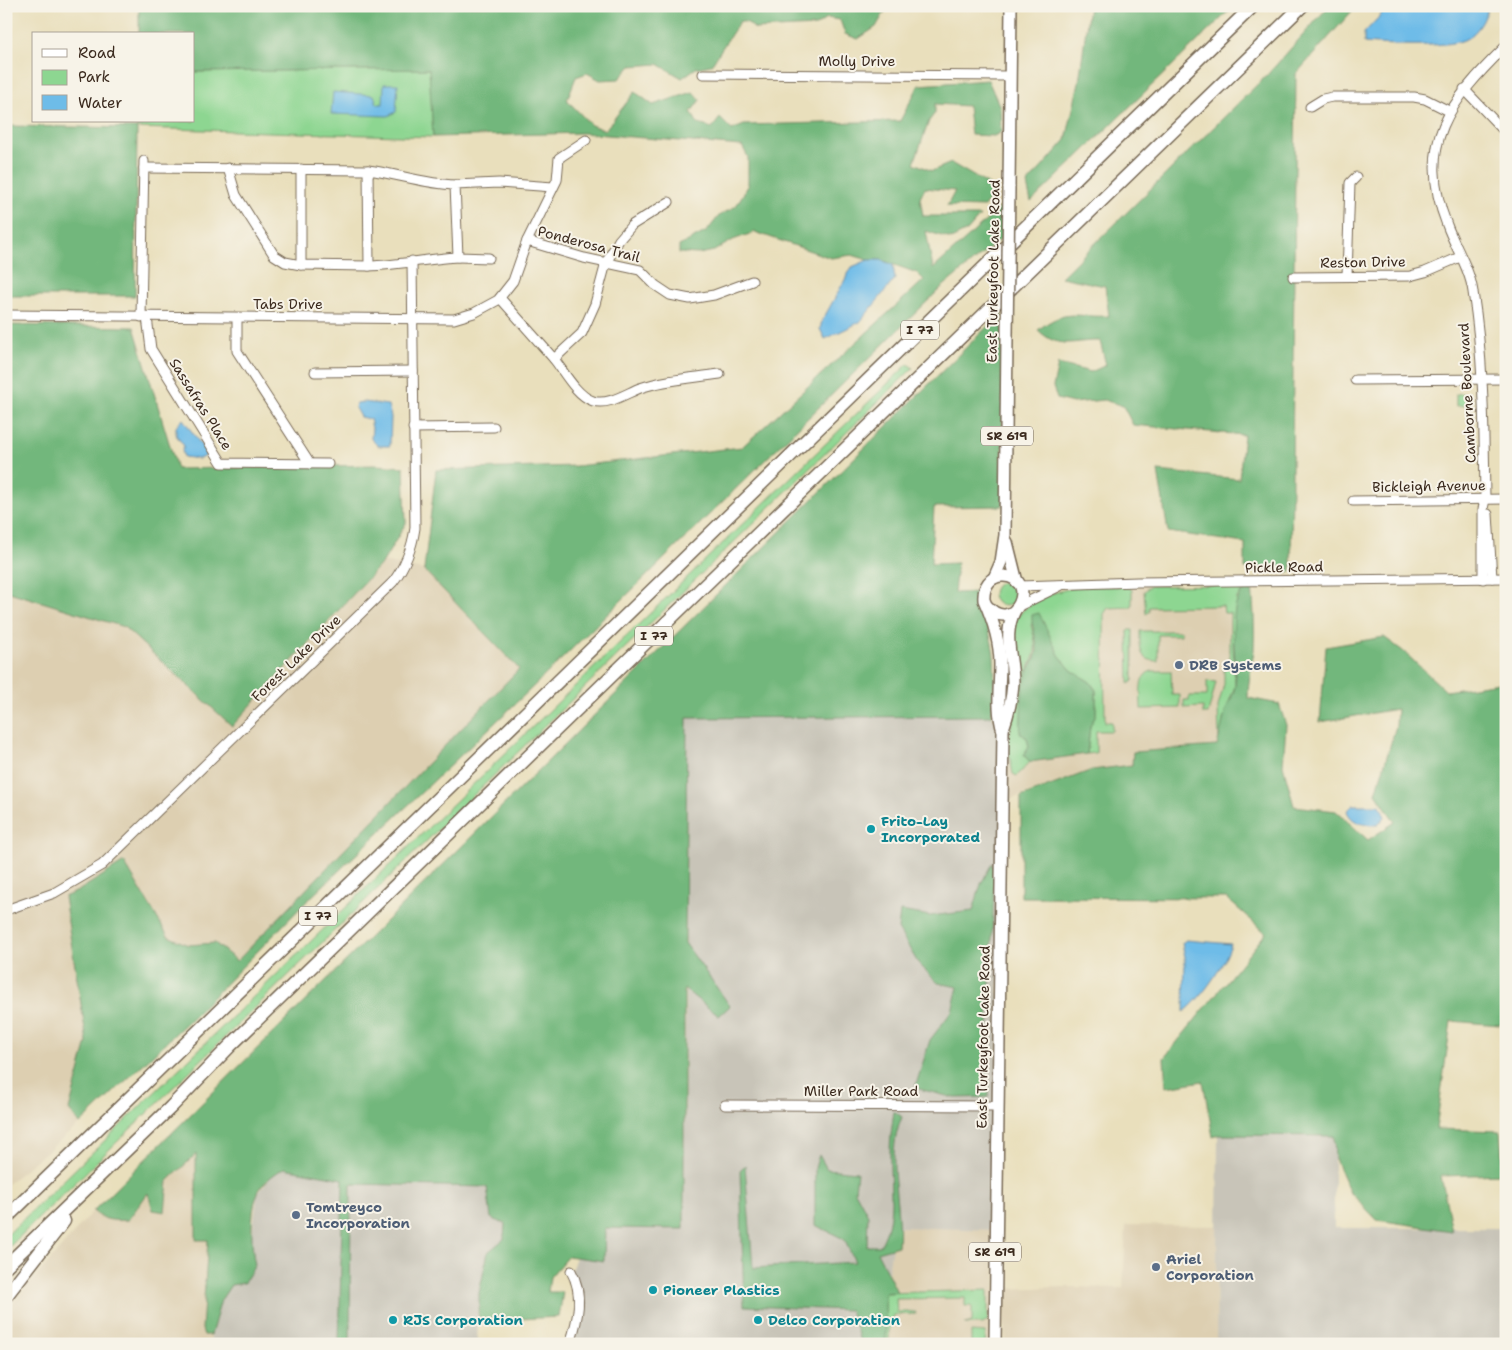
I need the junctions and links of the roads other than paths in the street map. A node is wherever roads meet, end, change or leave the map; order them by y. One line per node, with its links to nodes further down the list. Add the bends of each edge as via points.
1 (1011, 6): 6 (main road, East Turkeyfoot Lake Road / SR 619)
2 (1254, 6): 61 (highway, I 77)
3 (1302, 6): 62 (highway, I 77, via 230,1046)
4 (1506, 46): 7 (street, Camborne Boulevard)
5 (703, 74): 6 (street, Molly Drive)
6 (1010, 76): 49 (main road, East Turkeyfoot Lake Road / SR 619, bridge)
7 (1464, 89): 9 (street, Camborne Boulevard); 10 (street)
8 (1310, 107): 9 (street, via 1332,97 1414,97)
9 (1449, 111): 20 (street, Camborne Boulevard, via 1440,136 1435,180 1440,208)
10 (1506, 134)
11 (586, 140): 17 (street, Tabs Drive, via 562,155)
12 (228, 168): 13 (street); 25 (street, via 236,195 274,255 285,262); 32 (street, via 144,164)
13 (301, 169): 14 (street); 25 (street)
14 (368, 170): 16 (street, via 435,185); 26 (street)
15 (1356, 177): 27 (street, via 1350,183)
16 (456, 185): 17 (street, via 499,183); 21 (street)
17 (553, 187): 19 (street, Tabs Drive)
18 (669, 202): 24 (street, via 632,226)
19 (527, 241): 24 (street, Ponderosa Trail); 30 (street, Tabs Drive, via 513,281)
20 (1460, 256): 27 (street, Reston Drive, via 1410,276); 39 (street, Camborne Boulevard, via 1473,289)
21 (458, 257): 22 (street); 23 (street)
22 (488, 258)
23 (412, 261): 26 (street, via 402,265); 34 (street, Forest Lake Drive)
24 (606, 263): 29 (street, Ponderosa Trail, via 640,270 670,295 690,298 714,295); 35 (street, via 590,319 582,333)
25 (301, 265): 26 (street)
26 (369, 266)
27 (1347, 276): 28 (street, Reston Drive)
28 (1293, 277)
29 (752, 282)
30 (500, 298): 34 (street, Tabs Drive, via 474,313 454,319); 35 (street)
31 (6, 315): 32 (street, Tabs Drive)
32 (144, 317): 33 (street, Tabs Drive); 44 (street, Sassafras Place, via 151,349 222,463)
33 (237, 318): 34 (street, Tabs Drive); 44 (street, via 237,351)
34 (412, 319): 36 (street, Forest Lake Drive)
35 (554, 359): 38 (street, via 585,397 594,402 617,398 666,381)
36 (413, 371): 37 (street); 43 (street, Forest Lake Drive)
37 (314, 372)
38 (720, 374)
39 (1483, 379): 40 (street); 41 (street); 46 (street, Camborne Boulevard)
40 (1506, 379)
41 (1355, 380)
42 (494, 427): 43 (street)
43 (412, 428): 58 (street, Forest Lake Drive, via 415,528 404,567 393,582 102,865 54,893)
44 (310, 464): 45 (street, Sassafras Place)
45 (328, 464)
46 (1485, 499): 47 (street, Bickleigh Avenue); 48 (street, Bickleigh Avenue); 51 (street, Camborne Boulevard)
47 (1506, 499)
48 (1353, 501)
49 (1005, 536): 50 (main road, East Turkeyfoot Lake Road, via 1001,562); 53 (main road, East Turkeyfoot Lake Road)
50 (994, 578): 53 (main road, via 1006,576); 55 (main road, via 985,587)
51 (1488, 578): 52 (street, Pickle Road); 54 (street, Pickle Road)
52 (1506, 578)
53 (1019, 584): 54 (street, Pickle Road); 56 (main road, via 1022,594)
54 (1062, 585): 56 (street, Pickle Road)
55 (987, 606): 56 (main road, via 1003,614); 57 (main road, East Turkeyfoot Lake Road, via 998,639 998,716)
56 (1017, 608): 57 (main road, East Turkeyfoot Lake Road, via 1007,631 1013,686)
57 (1003, 731): 60 (main road, East Turkeyfoot Lake Road / SR 619)
58 (6, 910)
59 (725, 1105): 60 (street, Miller Park Road)
60 (997, 1106): 69 (main road, East Turkeyfoot Lake Road / SR 619)
61 (47, 1179): 63 (highway); 64 (highway, I 77)
62 (94, 1183): 65 (highway, I 77); 67 (highway)
63 (6, 1206)
64 (6, 1218)
65 (6, 1266)
66 (571, 1271): 68 (street, via 578,1283 579,1307)
67 (6, 1296)
68 (570, 1344)
69 (995, 1344)

